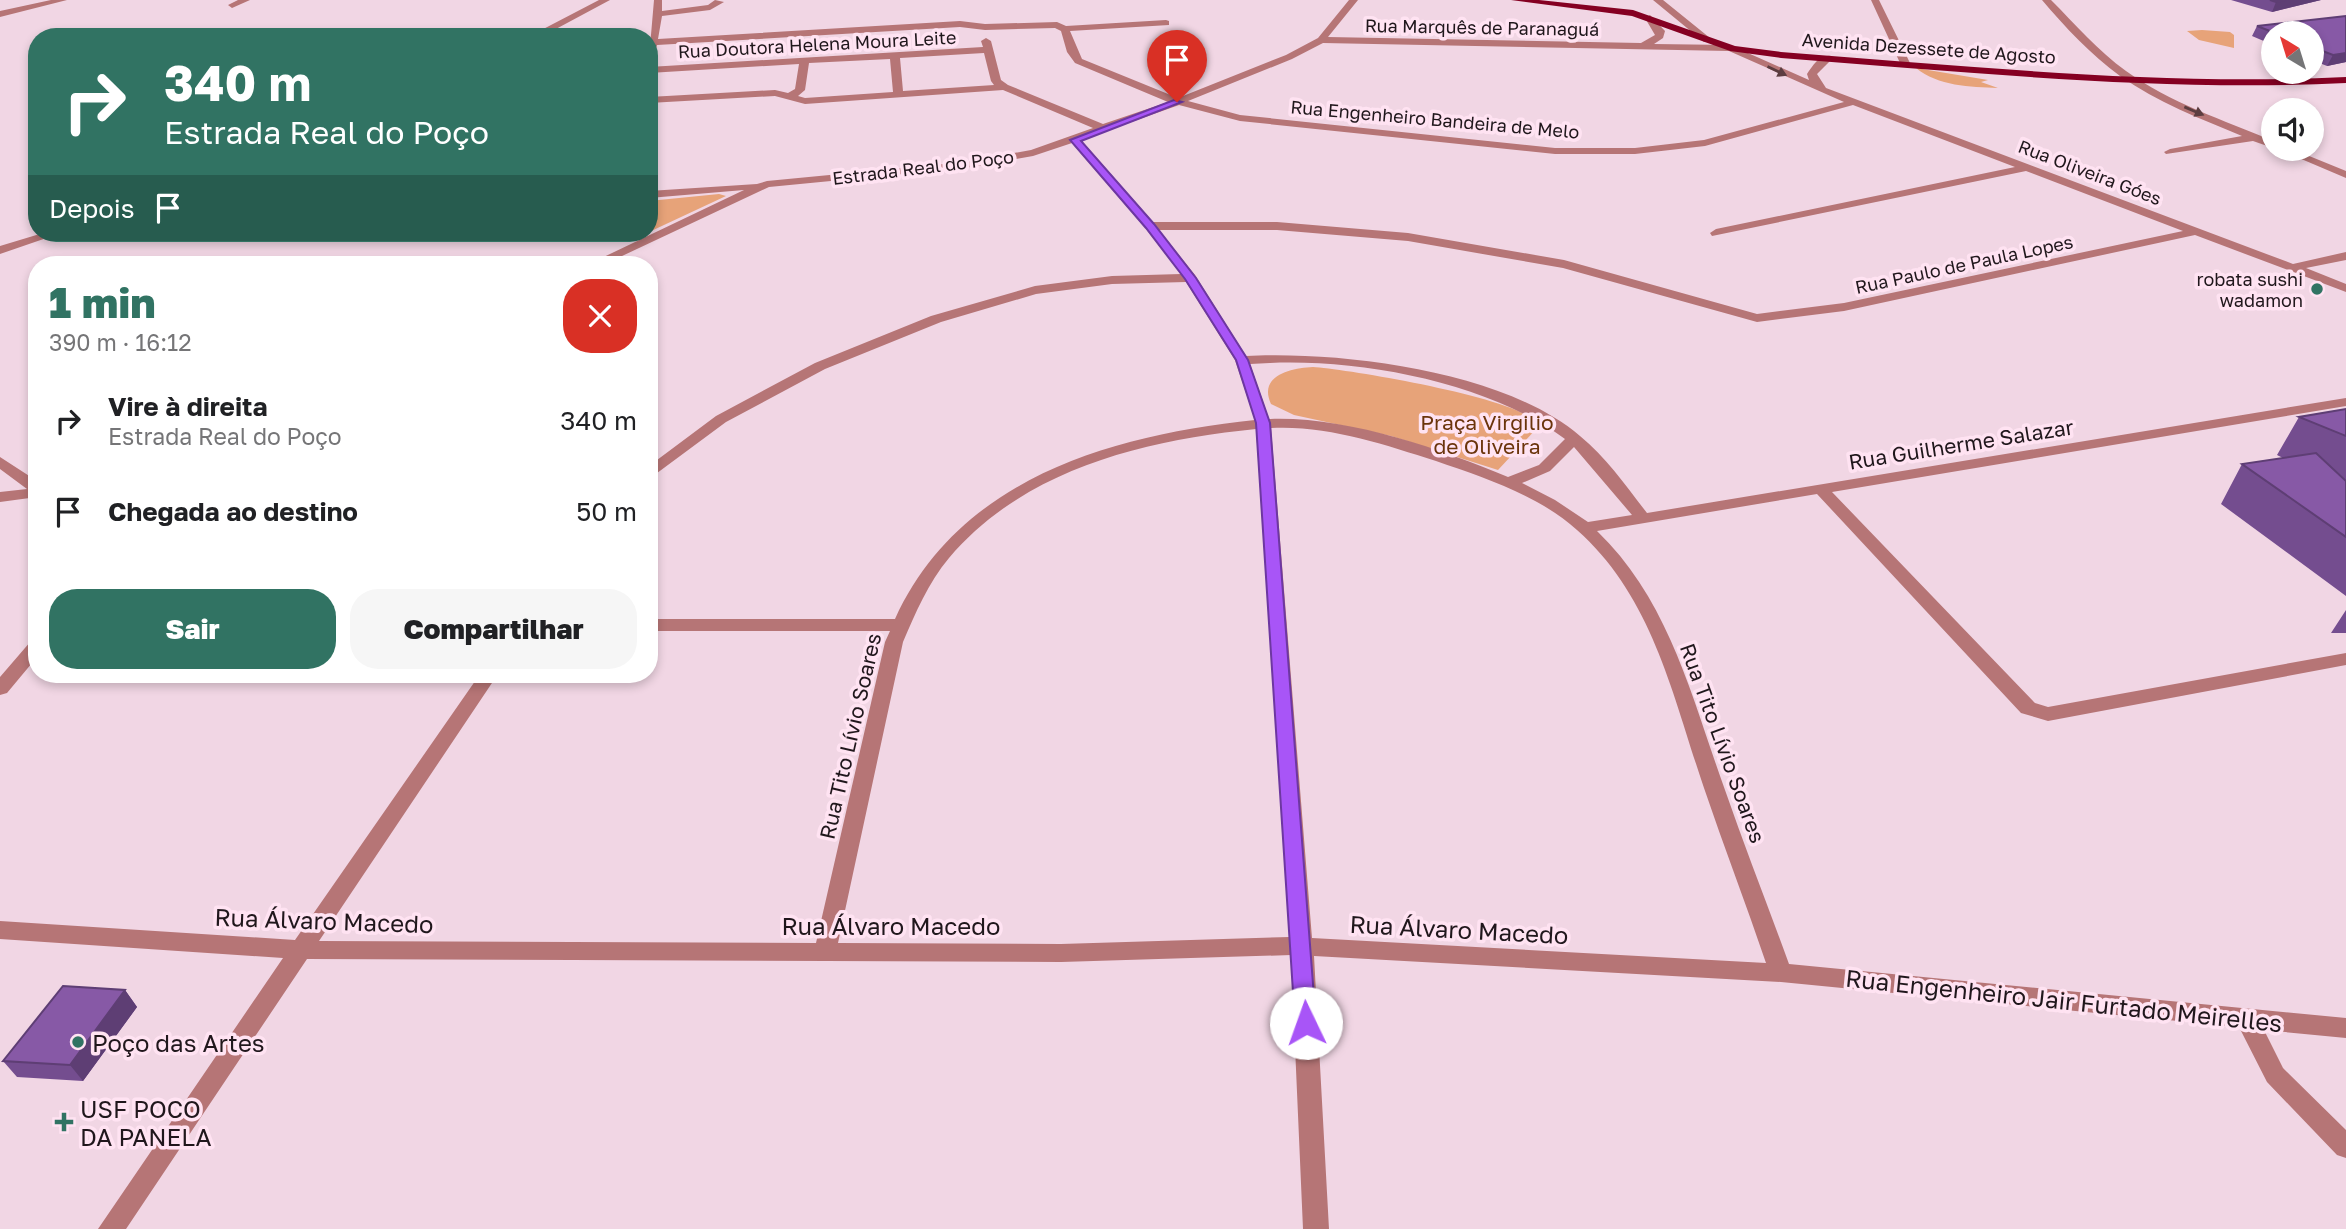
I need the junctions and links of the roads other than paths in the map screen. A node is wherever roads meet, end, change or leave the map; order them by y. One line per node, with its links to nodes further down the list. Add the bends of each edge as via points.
1 (63, 0): 13 (street)
2 (246, 0): 12 (street)
3 (606, 0): 19 (street)
4 (658, 0): 15 (street)
5 (719, 0): 15 (street, via 710,7)
6 (1354, 0): 22 (street, Estrada Real do Poço)
7 (1516, 0): 16 (main road, Avenida Dezessete de Agosto)
8 (1657, 0): 23 (street)
9 (1875, 0): 31 (street)
10 (2046, 0): 34 (street)
11 (0, 3): 13 (street)
12 (232, 5)
13 (18, 10): 14 (street)
14 (0, 14)
15 (657, 14): 20 (street)
16 (1650, 18): 23 (main road, Avenida Dezessete de Agosto); 25 (street, via 1660,36)
17 (1166, 23): 21 (street)
18 (985, 27): 21 (street, via 1053,25); 24 (street, via 960,24); 27 (street)
19 (551, 28)
20 (655, 28)
21 (1065, 29): 40 (street, Rua Engenheiro Bandeira de Melo, via 1078,61)
22 (1321, 40): 25 (street, Rua Marquês de Paranaguá); 40 (street, Estrada Real do Poço)
23 (1707, 40): 26 (main road, Avenida Dezessete de Agosto)
24 (658, 42)
25 (1643, 46): 26 (street, Rua Marquês de Paranaguá)
26 (1732, 48): 29 (main road, Avenida Dezessete de Agosto); 36 (street, Rua Oliveira Góes, one-way to 36)
27 (987, 50): 28 (street, Rua Doutora Helena Moura Leite); 35 (street, via 996,81)
28 (895, 55): 30 (street, Rua Doutora Helena Moura Leite); 37 (street)
29 (1828, 58): 31 (main road, Avenida Dezessete de Agosto); 36 (street, via 1812,74)
30 (804, 61): 32 (street, Rua Doutora Helena Moura Leite); 38 (street, via 800,90)
31 (1905, 63): 34 (main road, Avenida Dezessete de Agosto)
32 (658, 69)
33 (2346, 80): 34 (main road, Avenida Dezessete de Agosto, via 2260,84)
34 (2133, 81): 43 (street, one-way to 43)
35 (1004, 87): 37 (street); 42 (street)
36 (1822, 90): 41 (street, Rua Oliveira Góes)
37 (898, 94): 38 (street, via 806,101)
38 (791, 96): 39 (street)
39 (658, 100)
40 (1177, 102): 41 (street, Rua Engenheiro Bandeira de Melo, via 1240,118 1555,151 1705,143); 42 (street, Estrada Real do Poço)
41 (1854, 102): 48 (street, Rua Oliveira Góes)
42 (1105, 129): 44 (street, Estrada Real do Poço)
43 (2255, 137): 45 (street); 46 (street)
44 (1075, 140): 50 (street, Estrada Real do Poço, via 987,162); 52 (street)
45 (2261, 140)
46 (2170, 152)
47 (2312, 161): 49 (street)
48 (2029, 167): 53 (street, Rua Oliveira Góes); 54 (street)
49 (2346, 175)
50 (766, 184): 51 (street); 55 (street, Estrada Real do Poço)
51 (658, 194)
52 (1150, 226): 53 (street, Rua Paulo de Paula Lopes, via 1277,226 1408,237 1564,264 1737,313 1776,317 1844,307); 64 (street)
53 (2198, 231): 63 (street, Rua Oliveira Góes)
54 (1717, 233)
55 (658, 234)
56 (28, 241): 59 (street)
57 (619, 242): 60 (street)
58 (640, 242): 60 (street, Estrada Real do Poço)
59 (0, 250)
60 (621, 251): 61 (street, Estrada Real do Poço)
61 (611, 256)
62 (2346, 256): 63 (street)
63 (2294, 267): 65 (street, Rua Oliveira Góes)
64 (1190, 278): 66 (street); 71 (street, via 1112,280 1035,290 936,319 820,366 721,419)
65 (2346, 288)
66 (1242, 360): 68 (street); 69 (street, via 1316,359 1450,383 1506,401 1550,421)
67 (2346, 402): 74 (street, Rua Guilherme Salazar)
68 (1263, 423): 73 (street, Rua Tito Lívio Soares, via 1307,425 1393,443); 80 (street, Rua Tito Lívio Soares, via 1167,436 1106,451 1018,493 977,519 944,552); 86 (street)
69 (1573, 438): 73 (street, via 1551,466); 77 (street)
70 (0, 463): 72 (street)
71 (658, 467)
72 (28, 483)
73 (1506, 483): 78 (street, Rua Tito Lívio Soares)
74 (1820, 488): 77 (street, Rua Guilherme Salazar); 82 (street, via 2037,713)
75 (28, 492): 76 (street)
76 (0, 497)
77 (1643, 519): 78 (street, Rua Guilherme Salazar)
78 (1584, 528): 89 (street, Rua Tito Lívio Soares, via 1614,559 1659,632 1686,694 1719,804)
79 (658, 625): 80 (street)
80 (899, 625): 88 (street, Rua Tito Lívio Soares)
81 (28, 655): 84 (street)
82 (2346, 659)
83 (483, 683): 87 (street)
84 (0, 688)
85 (0, 930): 87 (street, Rua Álvaro Macedo)
86 (1302, 946): 88 (street, Rua Álvaro Macedo, via 1060,953); 89 (street, Rua Álvaro Macedo); 94 (street)
87 (303, 950): 88 (street, Rua Álvaro Macedo); 93 (street)
88 (825, 950)
89 (1781, 973): 90 (street, Rua Engenheiro Jair Furtado Meirelles)
90 (2246, 1018): 91 (street, Rua Engenheiro Jair Furtado Meirelles); 92 (street, via 2275,1075)
91 (2346, 1028)
92 (2346, 1147)
93 (111, 1229)
94 (1317, 1229)

